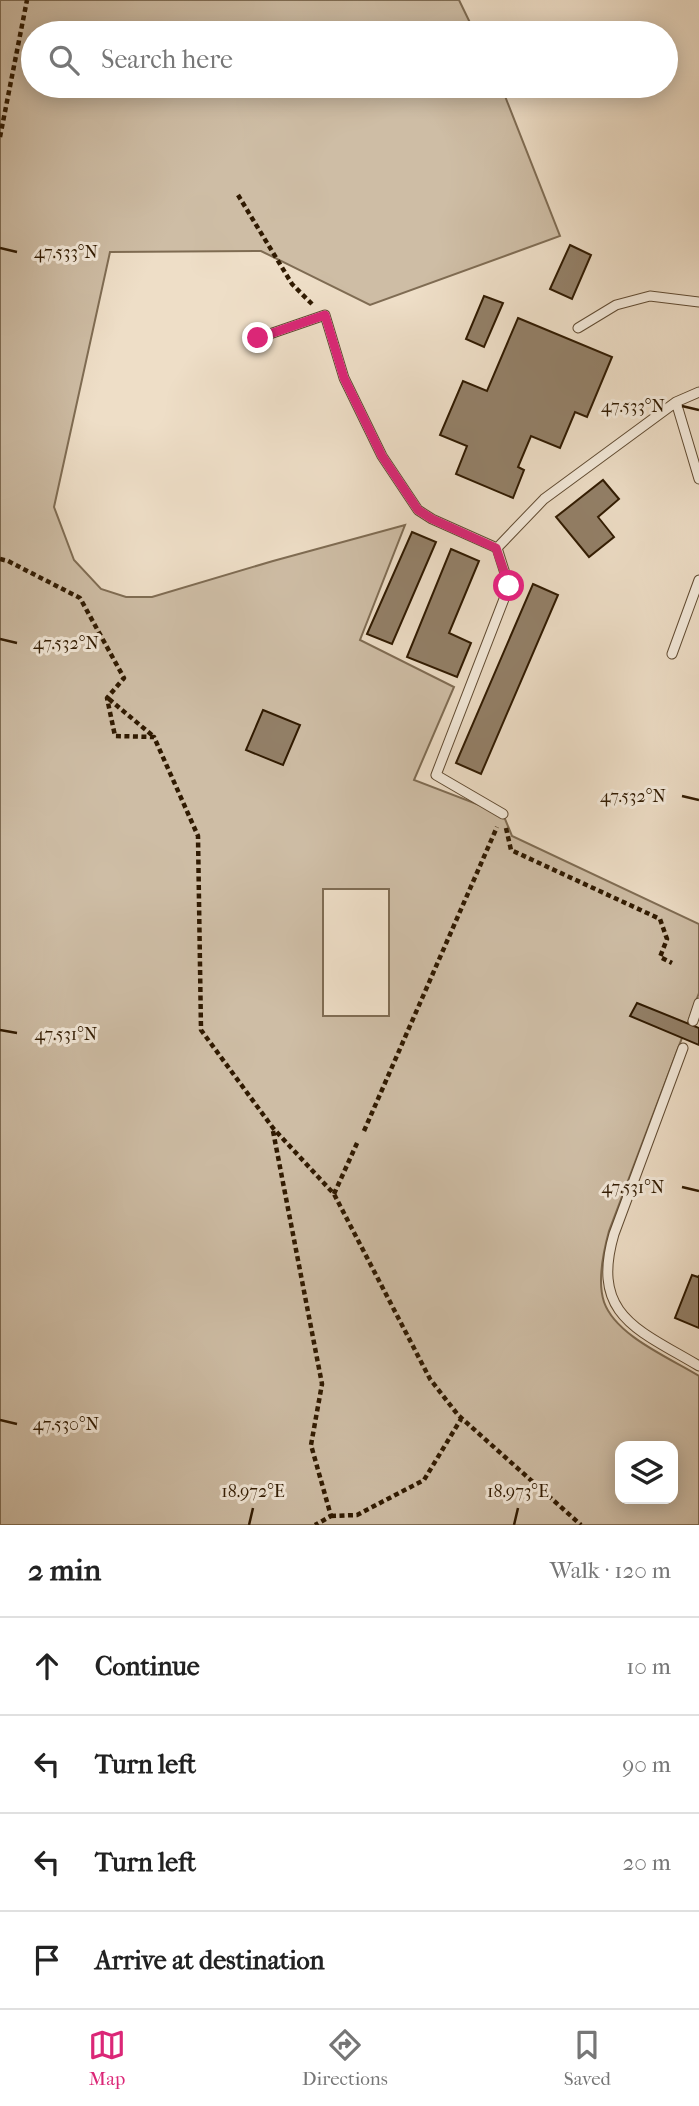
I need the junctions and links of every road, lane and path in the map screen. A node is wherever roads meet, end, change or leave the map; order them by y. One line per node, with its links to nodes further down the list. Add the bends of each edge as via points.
1 (27, 0): 2 (path)
2 (23, 21)
3 (21, 30): 4 (path)
4 (0, 137)
5 (238, 195): 7 (path, via 292,284)
6 (699, 302): 8 (lane, via 650,296 616,305)
7 (325, 315): 9 (lane); 13 (lane, via 344,378 382,456 418,510)
8 (578, 328)
9 (258, 338)
10 (699, 392): 11 (lane)
11 (676, 402): 12 (lane); 13 (lane, via 544,499)
12 (699, 479)
13 (496, 548): 19 (lane, via 509,586 436,775)
14 (0, 559): 17 (path, via 80,598 124,678)
15 (699, 580): 16 (lane)
16 (672, 654)
17 (107, 698): 18 (path); 18 (path, via 116,736)
18 (154, 737): 24 (path, via 198,836 201,1030)
19 (503, 814): 20 (path, via 511,850 660,919 667,939 660,957); 25 (path)
20 (672, 963)
21 (699, 1003): 22 (lane)
22 (693, 1021)
23 (683, 1048): 28 (lane, via 614,1234 607,1279 624,1318)
24 (273, 1128): 27 (path); 30 (path, via 322,1384 311,1445)
25 (364, 1131)
26 (358, 1141): 27 (path)
27 (334, 1194): 29 (path, via 430,1379)
28 (699, 1366)
29 (461, 1419): 30 (path, via 424,1480 357,1515); 32 (path)
30 (331, 1516): 31 (path)
31 (315, 1525)
32 (581, 1525)

